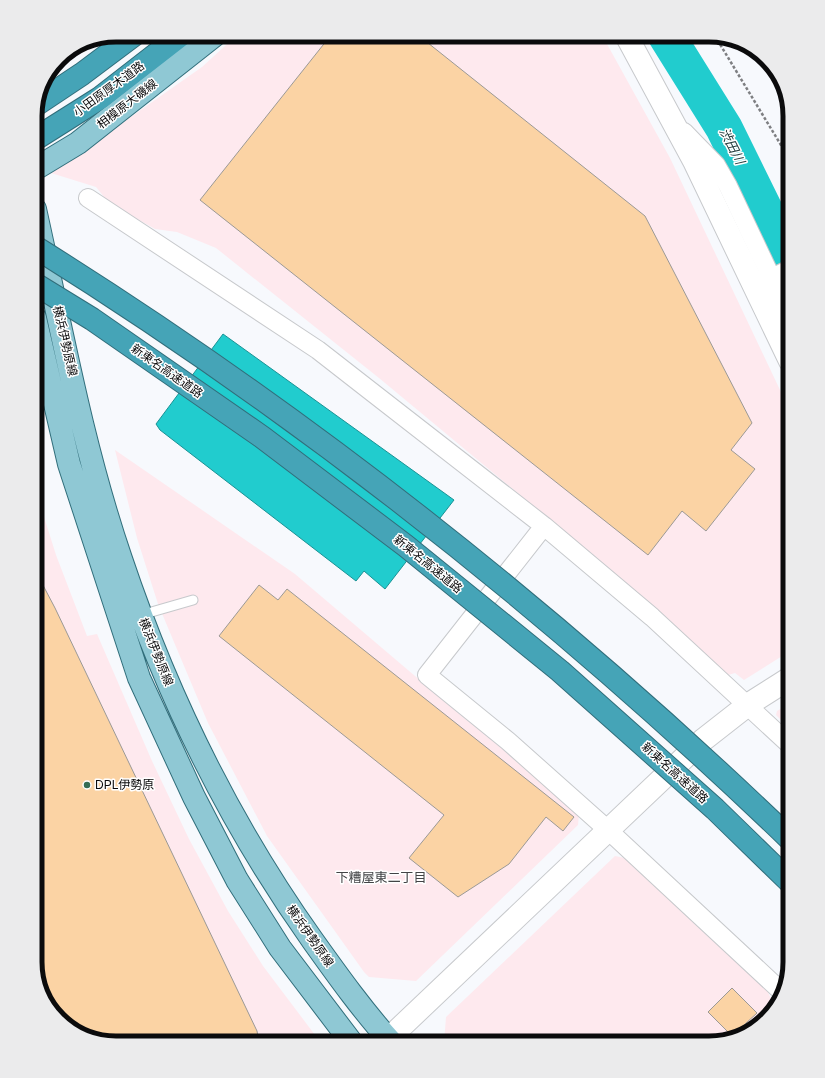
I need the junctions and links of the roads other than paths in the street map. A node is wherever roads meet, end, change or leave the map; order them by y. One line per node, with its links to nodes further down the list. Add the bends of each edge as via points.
1 (125, 42): 5 (highway)
2 (172, 42): 7 (highway, 小田原厚木道路, via 100,98)
3 (206, 42): 8 (main road, 相模原大磯線, via 78,143)
4 (630, 42): 6 (street)
5 (44, 99)
6 (672, 120): 12 (street, via 716,165); 15 (street)
7 (42, 135)
8 (42, 165)
9 (88, 198): 17 (street, via 318,350)
10 (42, 240): 19 (main road, 横浜伊勢原線, via 92,462 120,558)
11 (42, 251): 24 (highway, bridge, via 106,291 275,407 427,522 581,648)
12 (779, 274): 14 (street)
13 (42, 288): 25 (highway, 新東名高速道路, bridge, via 92,319 255,433 406,546 560,671)
14 (783, 290)
15 (783, 346)
16 (42, 348): 27 (main road, 横浜伊勢原線, via 69,464 139,678 194,797 237,880 280,948)
17 (544, 526): 21 (street, via 652,617); 23 (street, via 427,675 508,741)
18 (193, 600): 19 (lane)
19 (141, 615): 28 (main road, 横浜伊勢原線, via 194,739 242,833 312,939)
20 (783, 682): 21 (street)
21 (748, 704): 22 (street); 23 (street, via 703,740)
22 (783, 738)
23 (608, 830): 26 (street); 29 (street)
24 (783, 831)
25 (783, 875)
26 (779, 984)
27 (347, 1036)
28 (383, 1036)
29 (394, 1036)

